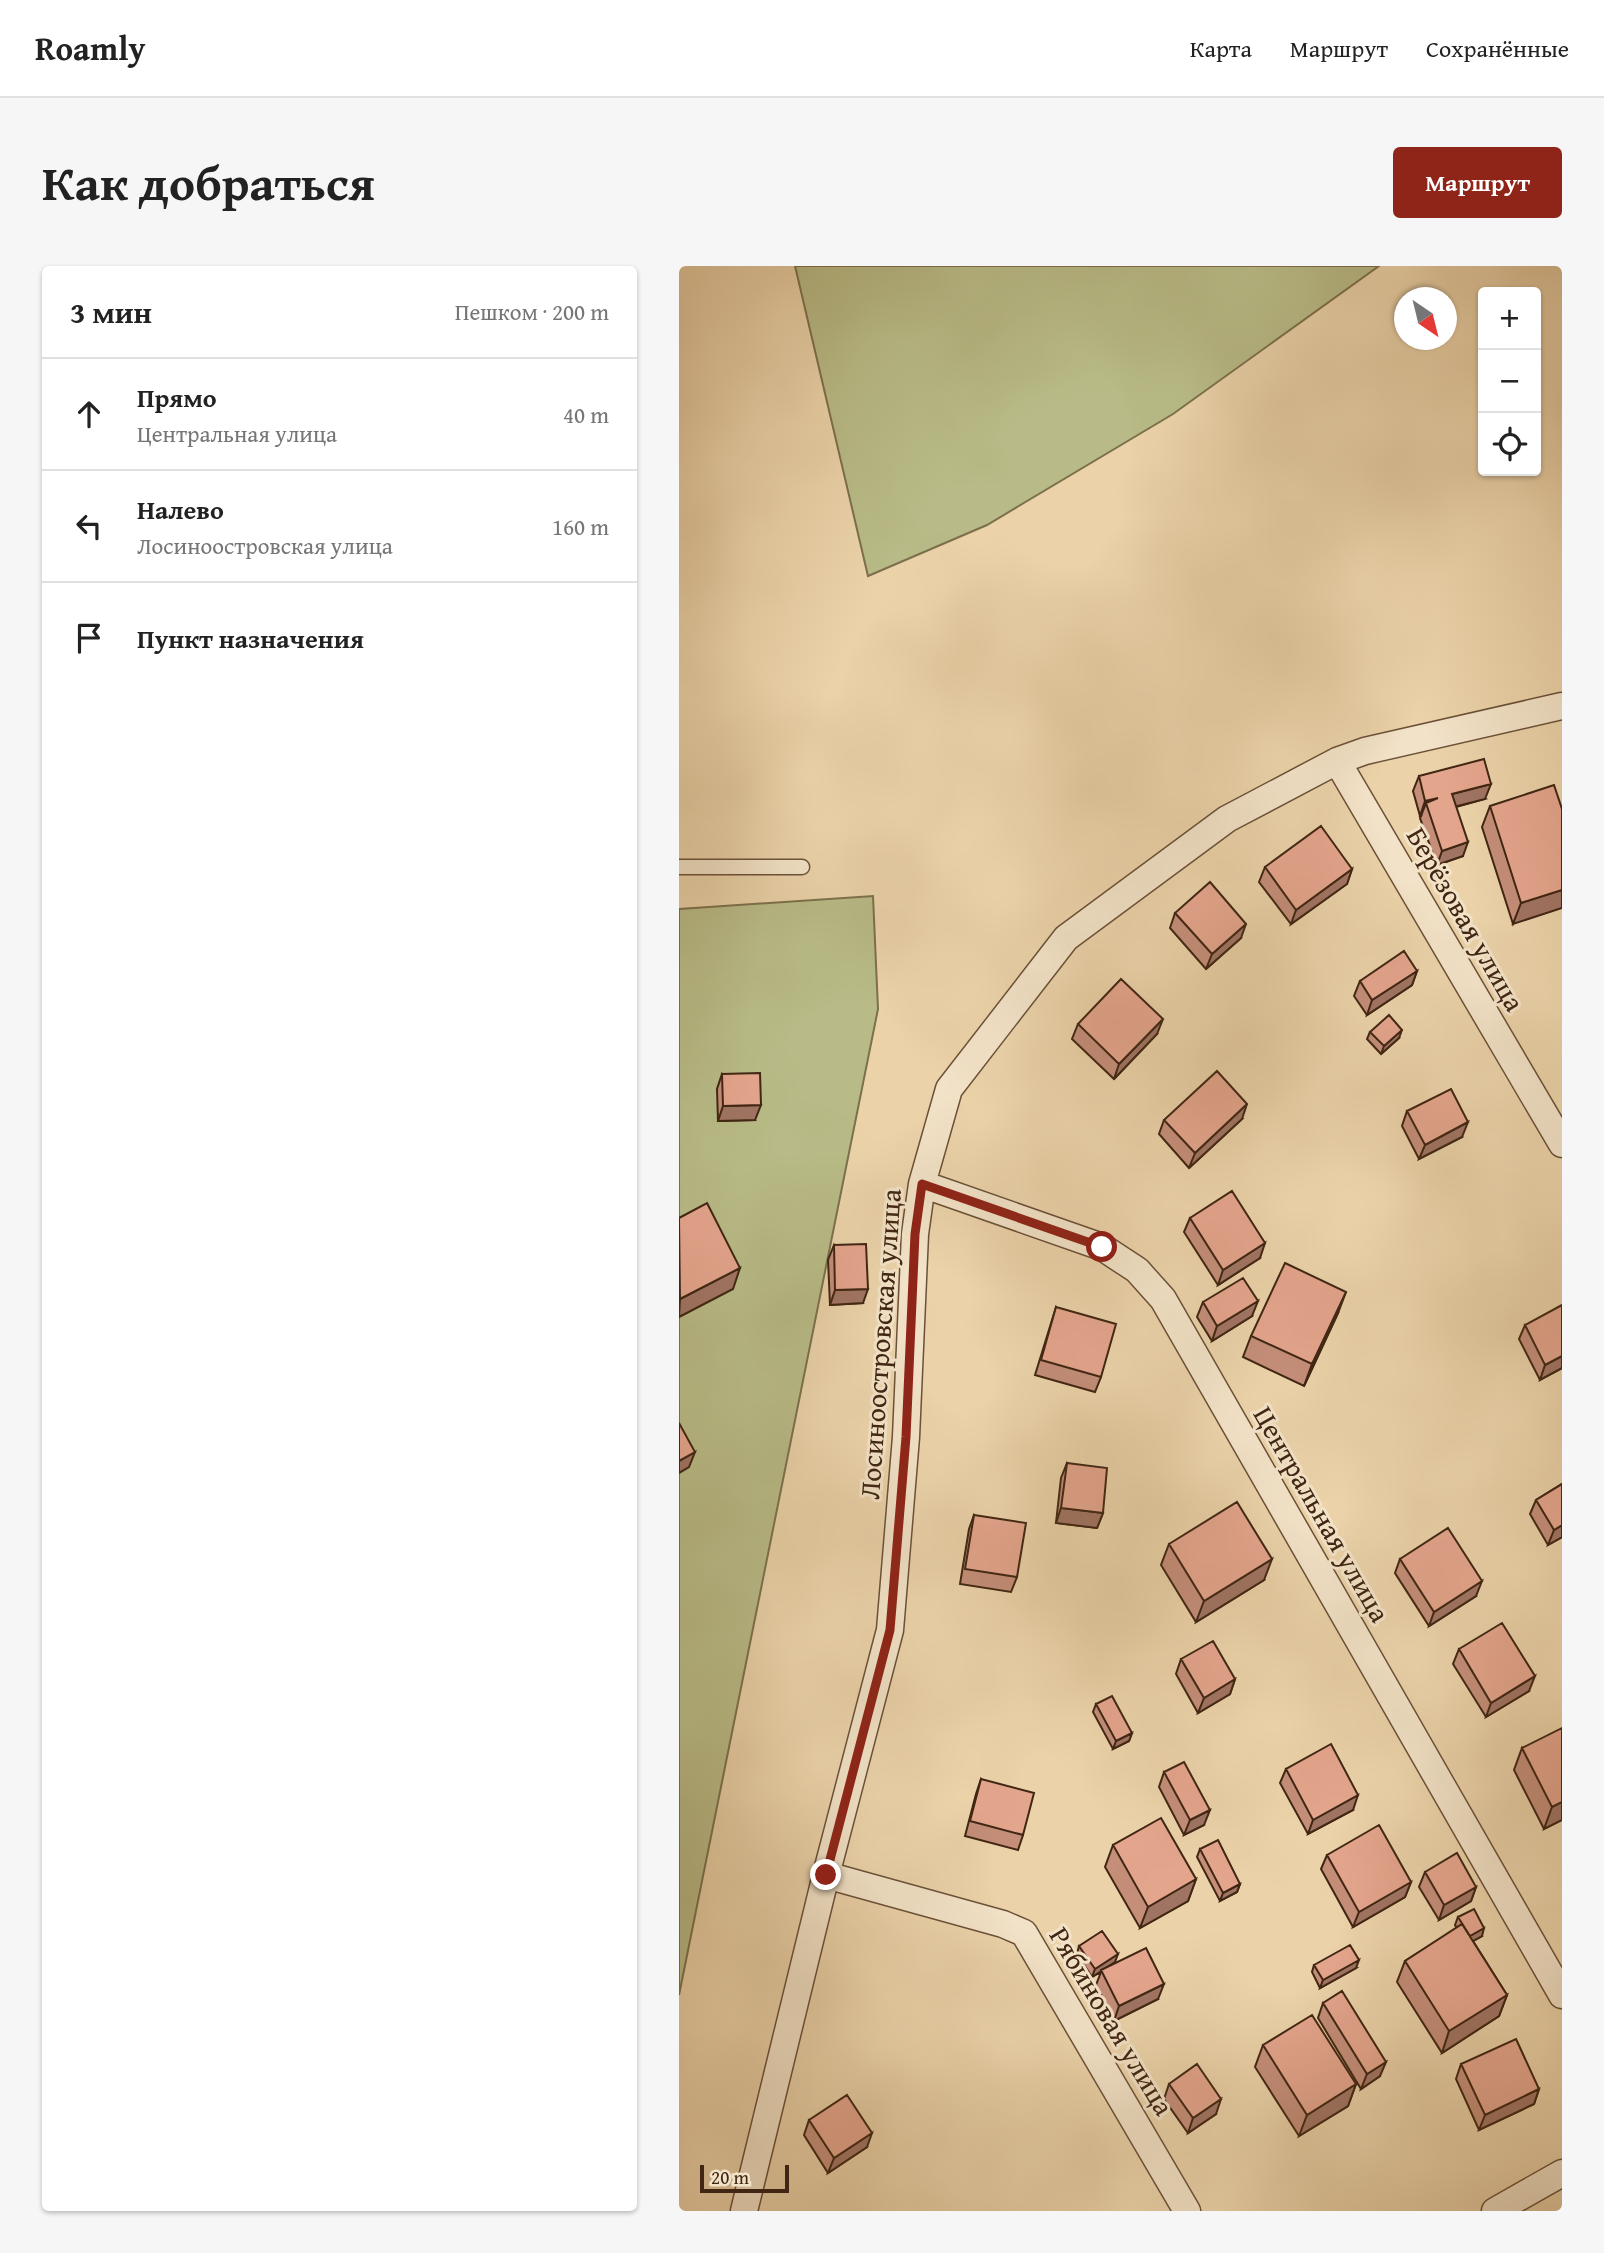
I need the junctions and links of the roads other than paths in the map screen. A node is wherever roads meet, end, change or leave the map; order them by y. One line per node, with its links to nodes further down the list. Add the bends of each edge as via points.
1 (1562, 706): 2 (street, Лосиноостровская улица)
2 (1337, 761): 5 (street, Берёзовая улица); 6 (street, Лосиноостровская улица, via 1227,819 1066,939 949,1089)
3 (679, 867): 4 (lane)
4 (802, 867)
5 (1562, 1144)
6 (922, 1184): 7 (street, Лосиноостровская улица, via 890,1630); 8 (street, Центральная улица, via 1102,1247 1137,1269 1163,1299)
7 (826, 1875): 10 (street, Лосиноостровская улица); 11 (street, Рябиновая улица, via 1003,1924 1024,1934)
8 (1562, 1995)
9 (1562, 2173): 12 (street)
10 (744, 2211)
11 (1187, 2211)
12 (1495, 2211)

